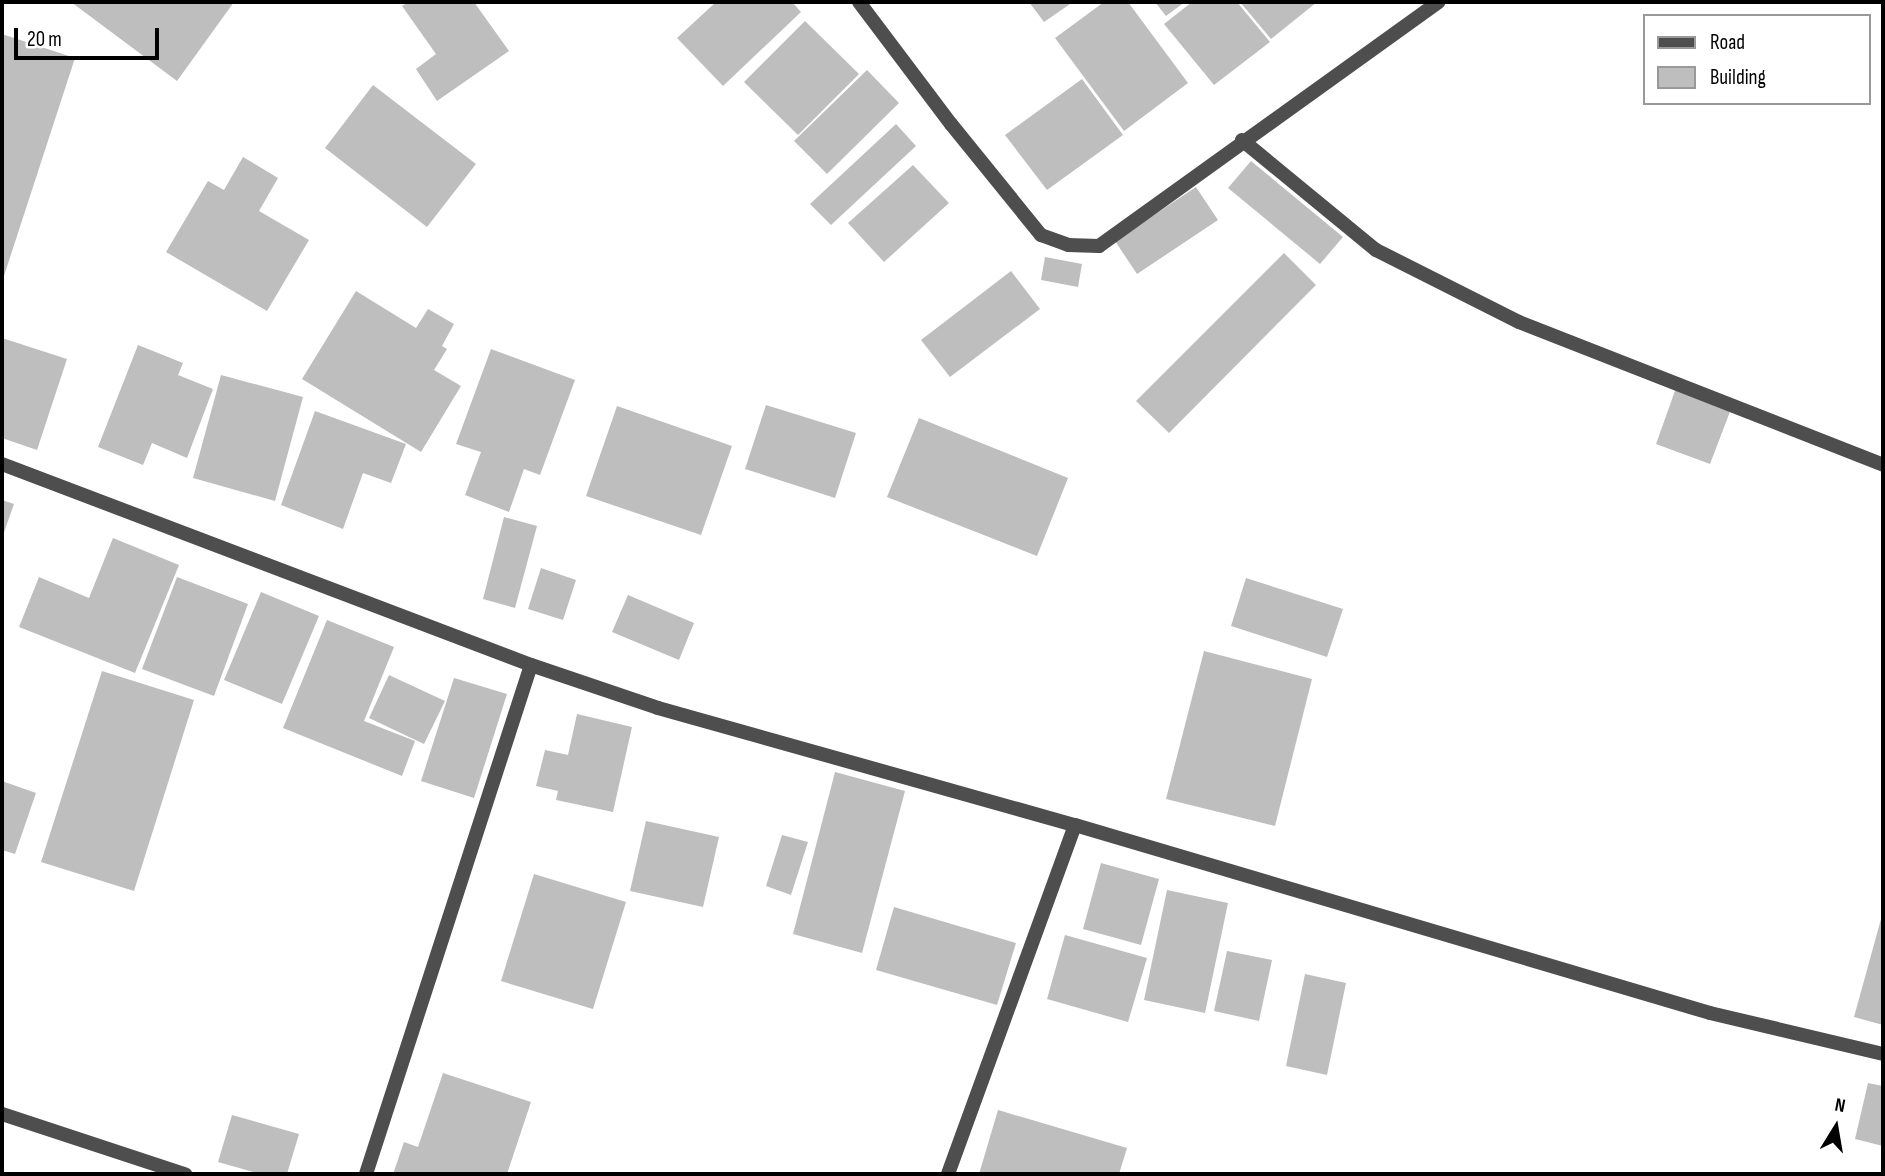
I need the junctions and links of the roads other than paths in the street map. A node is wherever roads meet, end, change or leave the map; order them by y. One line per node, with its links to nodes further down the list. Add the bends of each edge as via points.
1 (859, 2): 3 (street, via 1041,235 1069,245 1099,246)
2 (1438, 2): 3 (street)
3 (1242, 140): 5 (street, via 1376,250 1519,323)
4 (2, 464): 6 (street)
5 (1883, 465)
6 (531, 665): 7 (street, via 658,708); 11 (street)
7 (1075, 825): 8 (street, via 1710,1013); 12 (street)
8 (1883, 1054)
9 (2, 1115): 10 (street)
10 (185, 1174)
11 (366, 1174)
12 (948, 1174)

